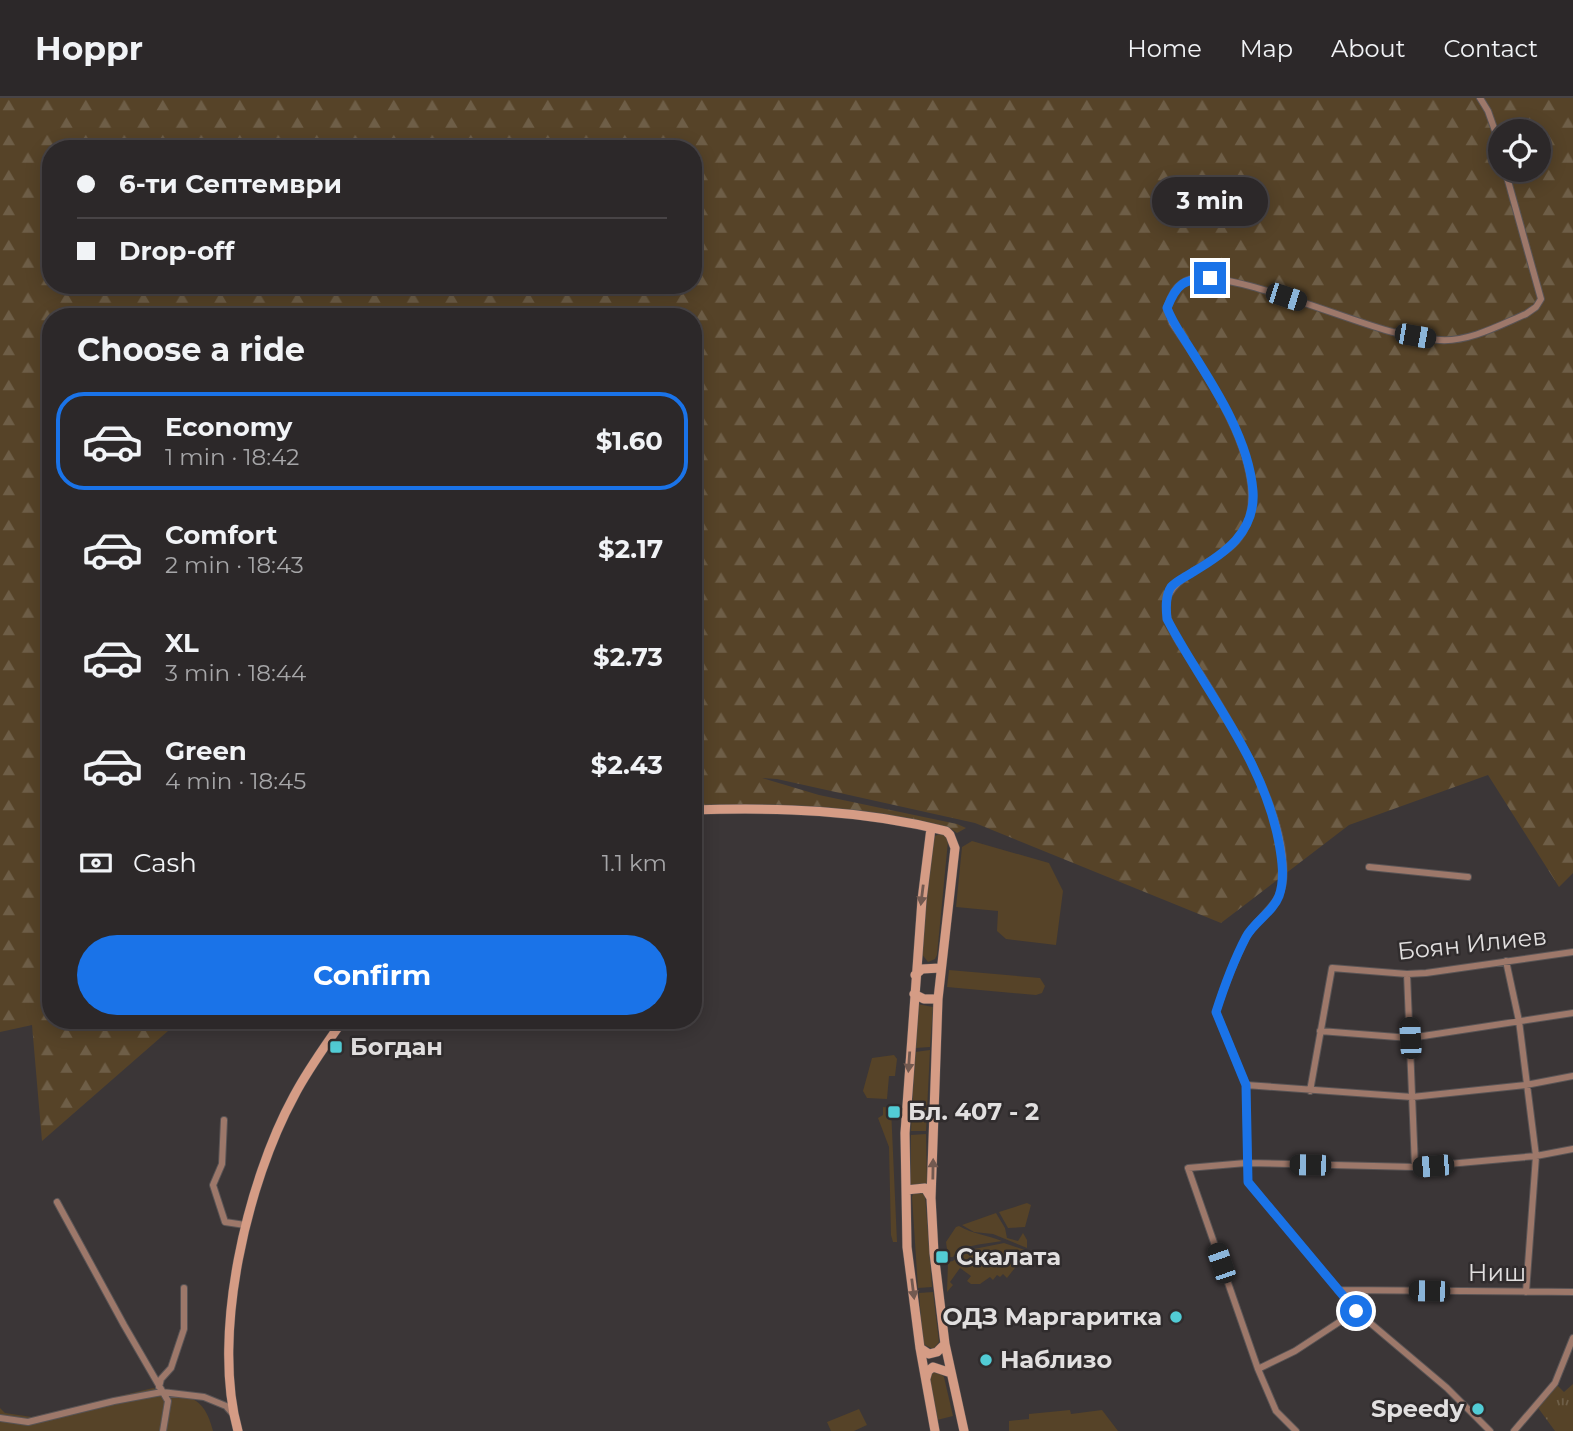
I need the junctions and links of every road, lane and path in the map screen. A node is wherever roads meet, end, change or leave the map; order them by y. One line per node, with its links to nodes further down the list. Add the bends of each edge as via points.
1 (1479, 98): 2 (street)
2 (1491, 119)
3 (1508, 182): 23 (street, via 1541,299 1526,314 1455,340 1439,340 1392,332 1210,278 1186,281 1174,290 1167,308 1232,421 1254,493 1240,538 1171,587 1166,603 1167,619 1259,779 1281,853 1283,882 1278,899 1247,936 1216,1012)
4 (702, 810): 5 (street, via 756,807 879,818)
5 (931, 828): 11 (street, via 946,831 955,848); 13 (street, one-way to 13)
6 (1369, 867): 7 (street)
7 (1468, 877)
8 (1573, 952): 9 (street, Боян Илиев)
9 (1506, 961): 12 (street, Боян Илиев); 18 (street)
10 (927, 968): 11 (street); 13 (street); 14 (street)
11 (940, 968): 14 (street)
12 (1407, 974): 20 (street, Боян Илиев, via 1332,968); 21 (street)
13 (915, 975): 15 (street)
14 (940, 980): 16 (street)
15 (914, 995): 16 (street); 32 (street, one-way to 32, via 905,1113)
16 (938, 999): 33 (street, one-way to 16)
17 (1573, 1013): 18 (street)
18 (1519, 1021): 21 (street); 24 (street)
19 (337, 1029): 35 (street, via 284,1116)
20 (1320, 1031): 21 (street); 25 (street)
21 (1410, 1038): 26 (street)
22 (1573, 1076): 24 (street)
23 (1246, 1085): 25 (street); 30 (street)
24 (1526, 1085): 26 (street); 29 (street)
25 (1310, 1091): 26 (street)
26 (1412, 1097): 31 (street)
27 (224, 1119): 35 (street, via 222,1164 213,1185 225,1222)
28 (1573, 1149): 29 (street)
29 (1536, 1156): 31 (street); 38 (street)
30 (1246, 1163): 31 (street); 37 (street, via 1248,1182); 44 (street, via 1188,1168)
31 (1415, 1167)
32 (906, 1190): 33 (street, via 925,1188); 43 (street, one-way to 43, via 907,1247)
33 (931, 1198): 42 (street)
34 (57, 1202): 47 (street)
35 (245, 1226): 48 (street, via 230,1322)
36 (184, 1288): 47 (street, via 184,1329 171,1368 161,1379)
37 (1338, 1290): 38 (street, Ниш); 40 (street)
38 (1526, 1292): 39 (street, Ниш)
39 (1573, 1292)
40 (1356, 1311): 44 (street); 55 (street)
41 (1573, 1338): 56 (street, via 1555,1383)
42 (946, 1344): 43 (street, via 929,1354); 45 (street)
43 (920, 1348): 46 (street)
44 (1258, 1369): 54 (street, via 1276,1411)
45 (951, 1373): 46 (street, via 933,1367); 53 (street)
46 (925, 1380): 52 (street)
47 (161, 1390): 48 (street, via 204,1397); 49 (street, via 28,1422); 50 (street, via 168,1401)
48 (233, 1414): 51 (street)
49 (0, 1418)
50 (163, 1431)
51 (238, 1431)
52 (935, 1431)
53 (964, 1431)
54 (1296, 1431)
55 (1490, 1431)
56 (1514, 1431)

